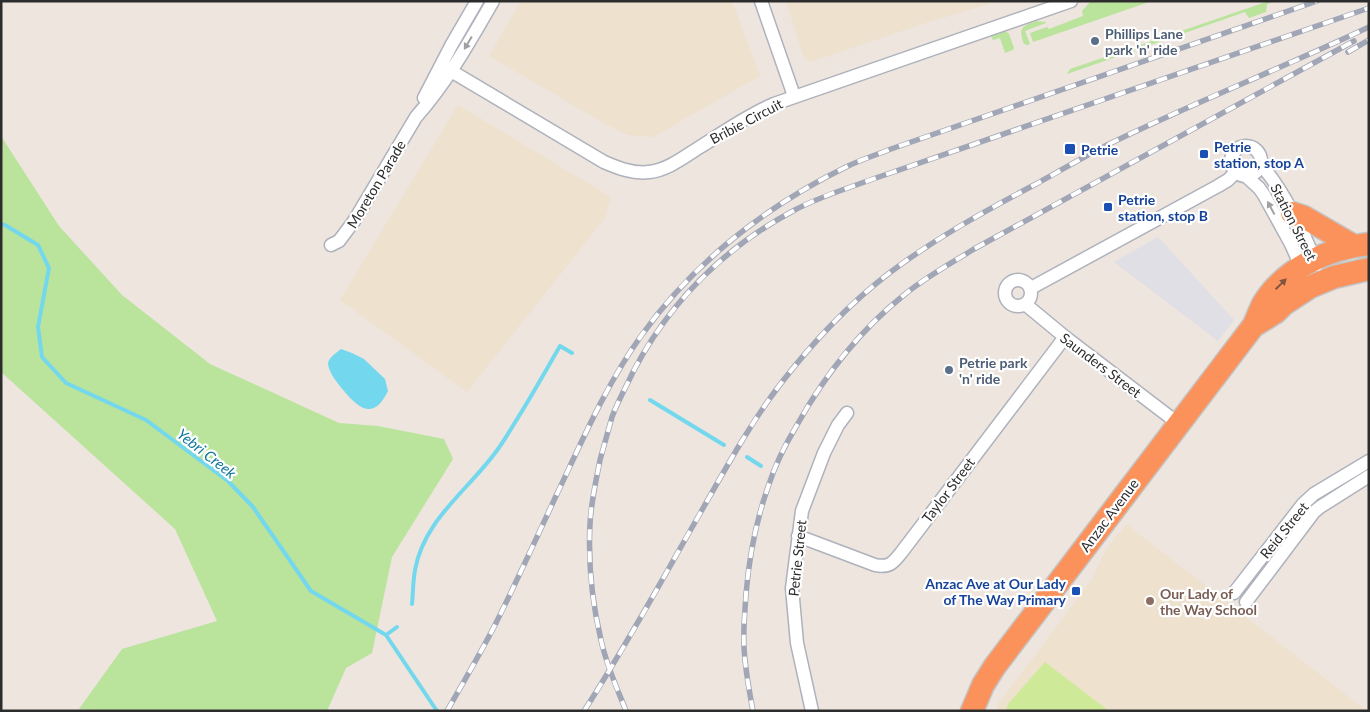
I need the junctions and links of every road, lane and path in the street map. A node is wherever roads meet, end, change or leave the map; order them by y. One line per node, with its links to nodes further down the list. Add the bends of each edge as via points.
1 (477, 1): 5 (street, Moreton Parade)
2 (493, 1): 5 (street, Moreton Parade, one-way to 5)
3 (762, 1): 6 (street)
4 (1071, 1): 6 (street, Bribie Circuit)
5 (446, 68): 6 (street, Bribie Circuit, via 604,162 638,172 659,170 674,163 758,112); 10 (street, Moreton Parade, via 428,104 416,117 354,221 339,241)
6 (794, 96)
7 (1261, 165): 8 (street, via 1255,174); 8 (street, via 1256,149 1242,146 1231,154 1230,164); 9 (street, Station Street)
8 (1240, 174): 13 (street, Station Street, one-way to 8, via 1259,188); 14 (street)
9 (1292, 213): 11 (highway); 13 (street, Station Street, via 1308,243)
10 (331, 245)
11 (1362, 245): 13 (highway, Anzac Avenue, via 1338,249)
12 (1369, 269): 13 (highway, Anzac Avenue, via 1345,274)
13 (1312, 274): 18 (highway, Anzac Avenue, via 1276,312 1254,325)
14 (1031, 288): 15 (street, via 1030,299); 15 (street, via 1021,280 1006,286 1005,295 1009,302 1016,306)
15 (1024, 304): 16 (street, Saunders Street)
16 (1064, 337): 18 (street, Saunders Street); 21 (street, Taylor Street, via 889,565 875,565)
17 (847, 413): 21 (street, Petrie Street, via 824,453 802,511)
18 (1179, 424): 25 (highway, Anzac Avenue, via 995,666 982,685)
19 (1369, 461): 22 (street, Reid Street, via 1302,504)
20 (1369, 476): 23 (street, Reid Street, via 1314,512)
21 (798, 536): 24 (street, Petrie Street, via 792,588 793,614)
22 (1234, 593)
23 (1246, 602)
24 (812, 711)
25 (972, 711)

